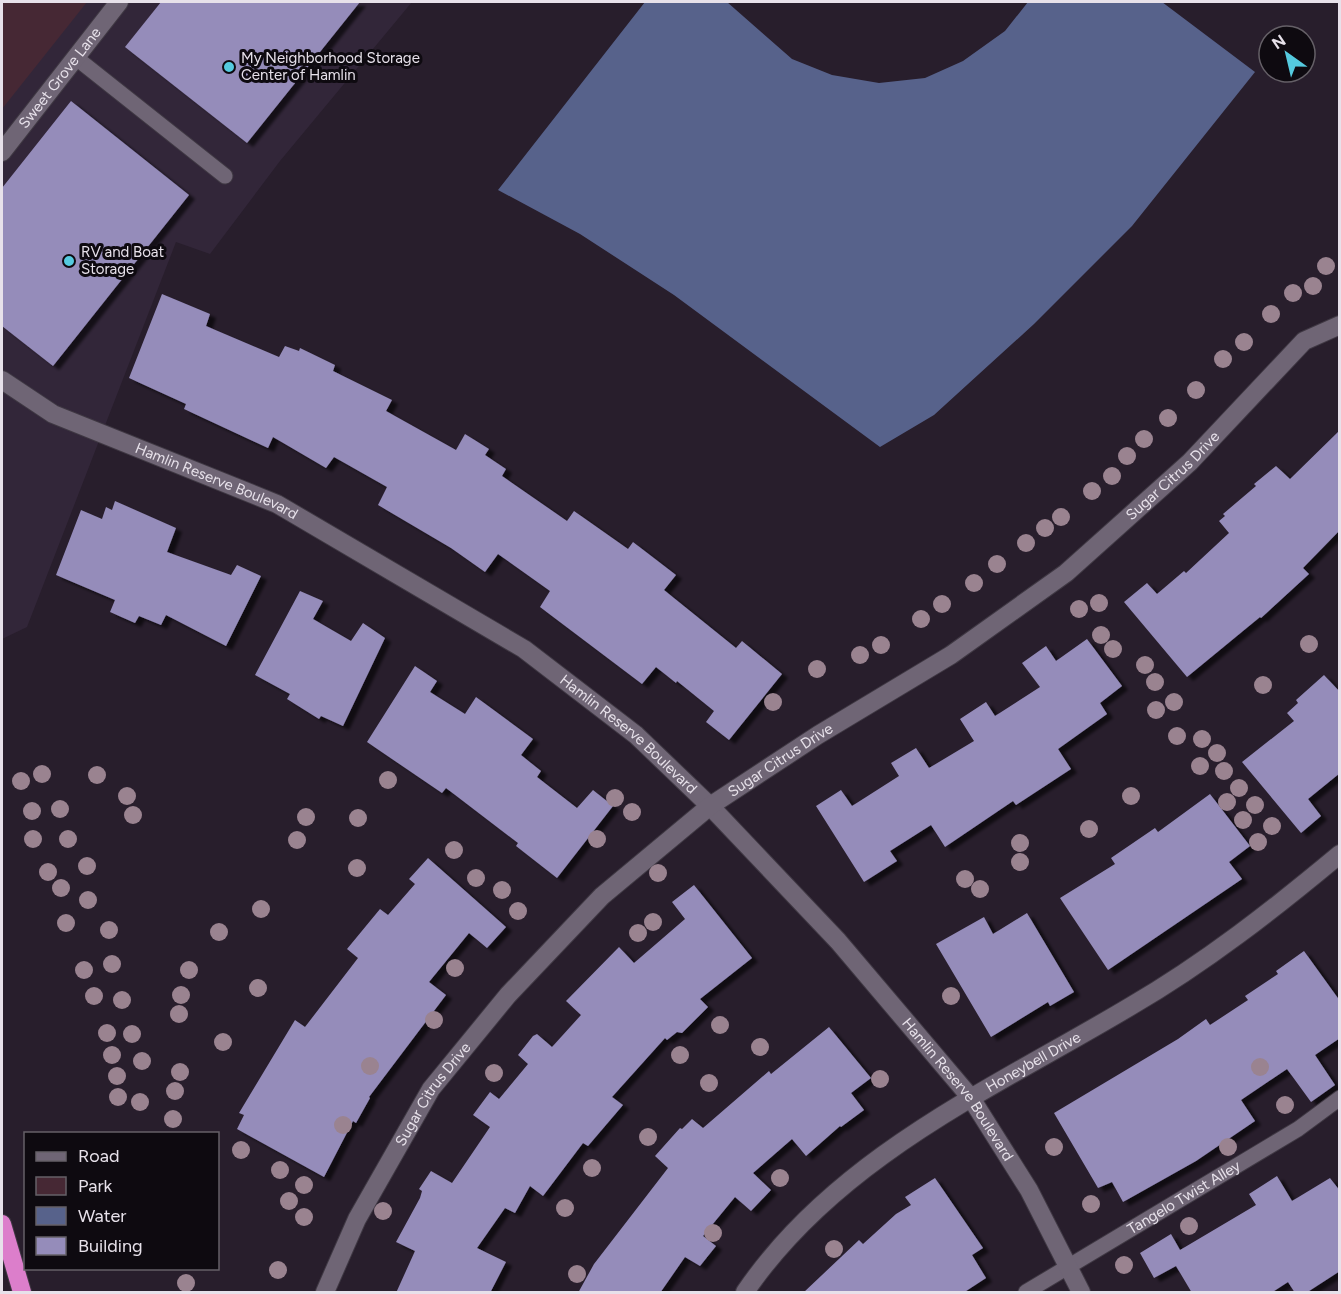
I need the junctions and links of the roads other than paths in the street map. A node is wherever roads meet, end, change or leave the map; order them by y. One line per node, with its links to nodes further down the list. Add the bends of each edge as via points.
1 (119, 2): 2 (street, Sweet Grove Lane)
2 (75, 57): 3 (street, Sweet Grove Lane); 4 (lane)
3 (2, 152)
4 (225, 176)
5 (1340, 325): 7 (street, Sugar Citrus Drive, via 1304,341 1190,462 1066,573 951,655)
6 (2, 380): 7 (street, Hamlin Reserve Boulevard, via 52,414 277,504 423,588 524,649 636,735)
7 (710, 806): 9 (street, Hamlin Reserve Boulevard, via 838,941); 14 (street, Sugar Citrus Drive, via 602,896 508,995 431,1089 357,1219)
8 (1340, 854): 9 (street, Honeybell Drive, via 1227,942 1133,1005)
9 (971, 1098): 12 (street, Hamlin Reserve Boulevard, via 1029,1190); 15 (street, Honeybell Drive, via 886,1152 812,1213)
10 (1340, 1098): 12 (lane, Tangelo Twist Alley, via 1298,1129)
11 (2, 1224): 13 (highway)
12 (1069, 1268): 16 (lane, Tangelo Twist Alley); 17 (street, Hamlin Reserve Boulevard)
13 (22, 1293)
14 (325, 1293)
15 (745, 1293)
16 (1026, 1293)
17 (1082, 1293)

